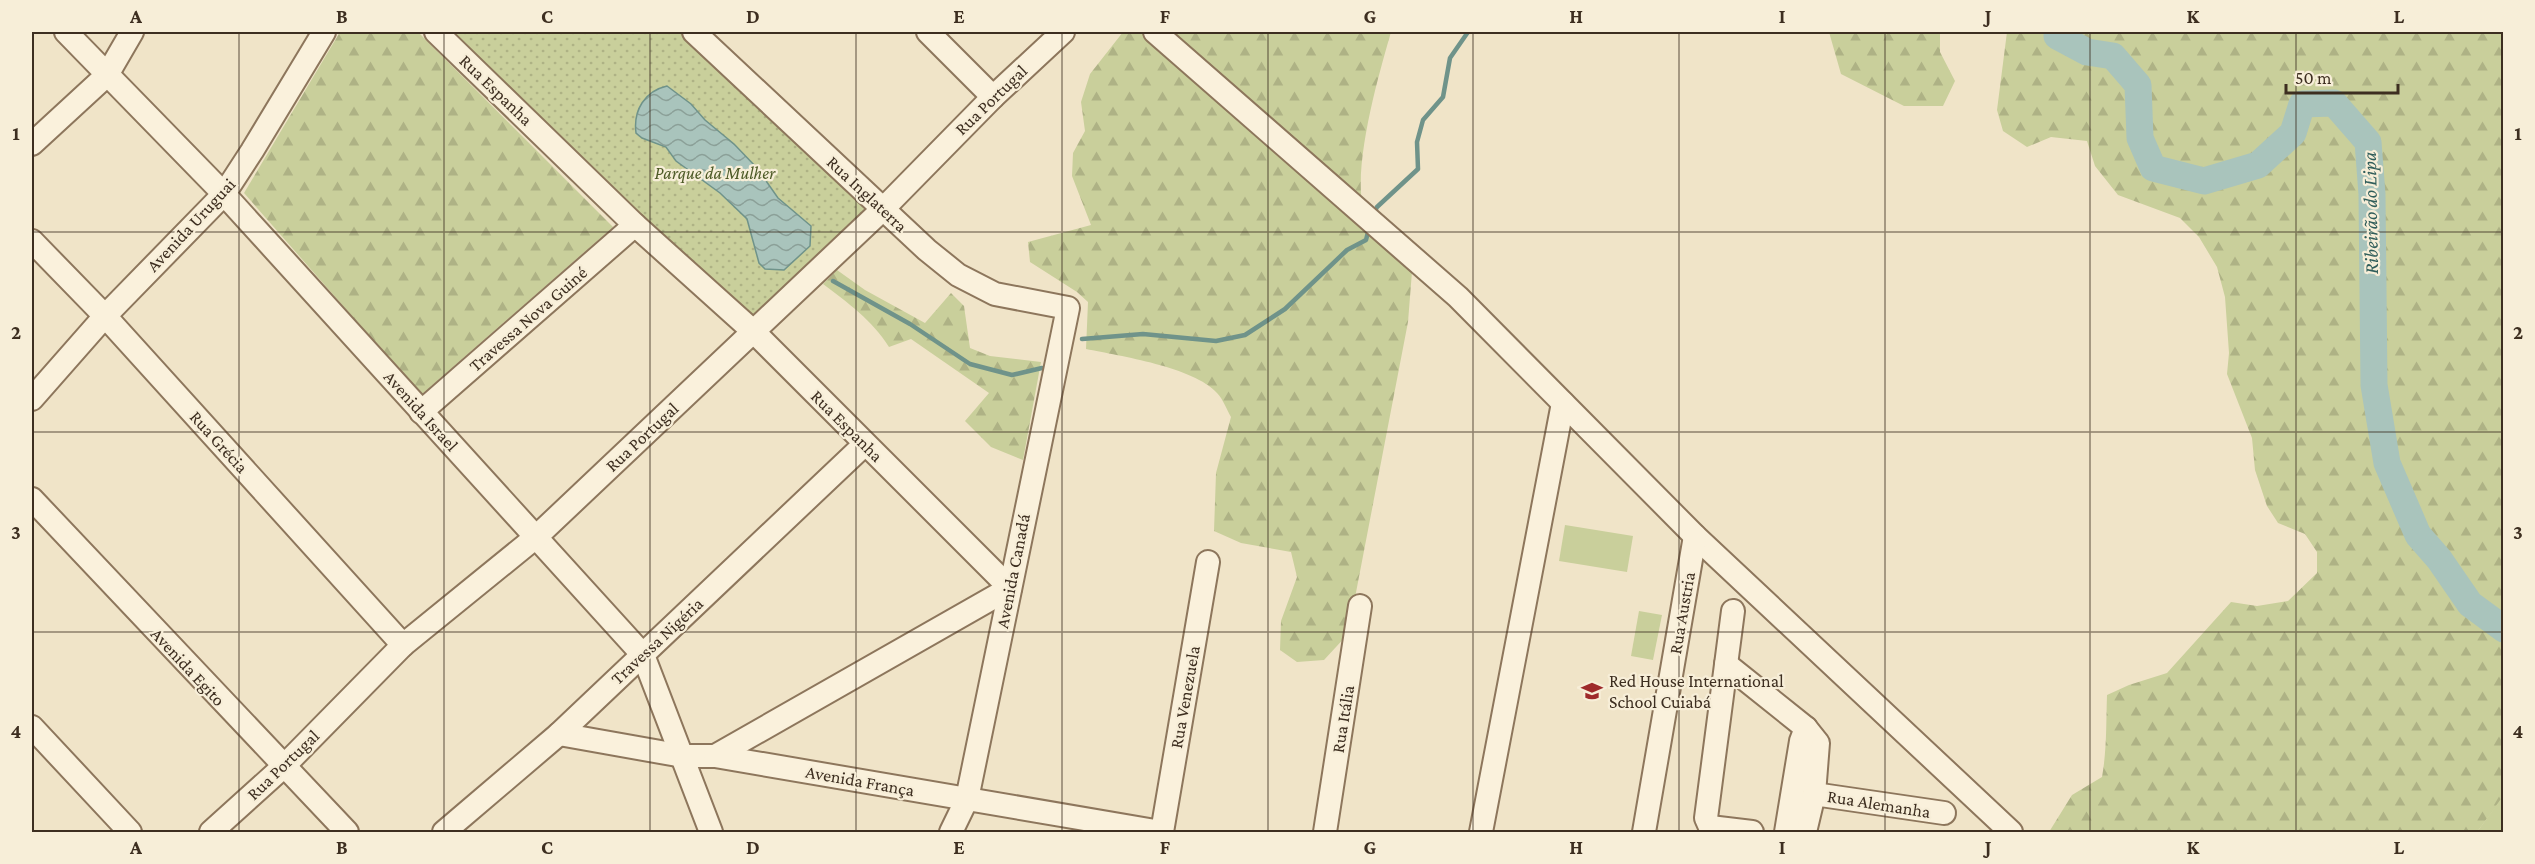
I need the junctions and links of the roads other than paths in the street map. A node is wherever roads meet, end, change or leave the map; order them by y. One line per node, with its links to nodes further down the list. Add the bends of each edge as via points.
1 (66, 32): 9 (street, Avenida Israel)
2 (132, 32): 9 (street)
3 (324, 32): 12 (street, Avenida Uruguai)
4 (436, 32): 14 (street, Rua Espanha)
5 (694, 32): 13 (street, Rua Inglaterra)
6 (928, 32): 10 (street)
7 (1063, 32): 10 (street, Rua Portugal)
8 (1155, 32): 20 (street, via 1458,297)
9 (107, 75): 11 (street); 12 (street, Avenida Israel)
10 (993, 97): 13 (street, Rua Portugal)
11 (32, 144)
12 (224, 194): 17 (street, Avenida Uruguai); 21 (street, Avenida Israel)
13 (883, 209): 16 (street, Rua Inglaterra, via 958,275 995,294); 18 (street, Rua Portugal)
14 (634, 225): 18 (street, Rua Espanha); 21 (street, Travessa Nova Guiné)
15 (32, 241): 17 (street, Rua Grécia)
16 (1068, 308): 27 (street, Avenida Canadá)
17 (105, 316): 19 (street, Avenida Uruguai); 30 (street, Rua Grécia)
18 (754, 332): 22 (street, Rua Espanha); 25 (street, Rua Portugal)
19 (32, 399)
20 (1563, 403): 24 (street); 50 (street)
21 (421, 412): 25 (street, Avenida Israel)
22 (865, 444): 27 (street, Rua Espanha); 31 (street, Travessa Nigéria)
23 (32, 499): 38 (street, Avenida Egito)
24 (1695, 536): 51 (street, Rua Austria); 55 (street)
25 (536, 537): 30 (street, Rua Portugal); 31 (street, Avenida Israel)
26 (1208, 562): 48 (street, Rua Venezuela)
27 (1010, 588): 37 (street); 40 (street, Avenida Canadá)
28 (1360, 606): 49 (street, Rua Itália)
29 (1733, 612): 32 (street)
30 (403, 645): 38 (street, Rua Portugal)
31 (643, 656): 35 (street, Travessa Nigéria); 36 (street, Avenida Israel)
32 (1726, 664): 34 (street, Rua Alemanha); 52 (street, via 1706,818 1710,827)
33 (32, 727): 43 (street)
34 (1806, 728): 39 (street, Rua Alemanha, via 1818,743); 53 (street)
35 (559, 734): 36 (street, Avenida França); 42 (street, Travessa Nigéria)
36 (683, 756): 37 (street, Avenida França); 46 (street, Avenida Israel)
37 (715, 756): 40 (street, Avenida França)
38 (283, 767): 44 (street, Rua Portugal); 45 (street, Avenida Egito)
39 (1814, 794): 41 (street, Rua Alemanha); 54 (street, Rua Alemanha)
40 (967, 800): 47 (street, Avenida Canadá); 48 (street, Avenida França)
41 (1944, 813)
42 (454, 829)
43 (130, 832)
44 (211, 832)
45 (347, 832)
46 (711, 832)
47 (951, 832)
48 (1161, 832)
49 (1325, 832)
50 (1481, 832)
51 (1644, 832)
52 (1752, 832)
53 (1786, 832)
54 (1805, 832)
55 (2011, 832)

